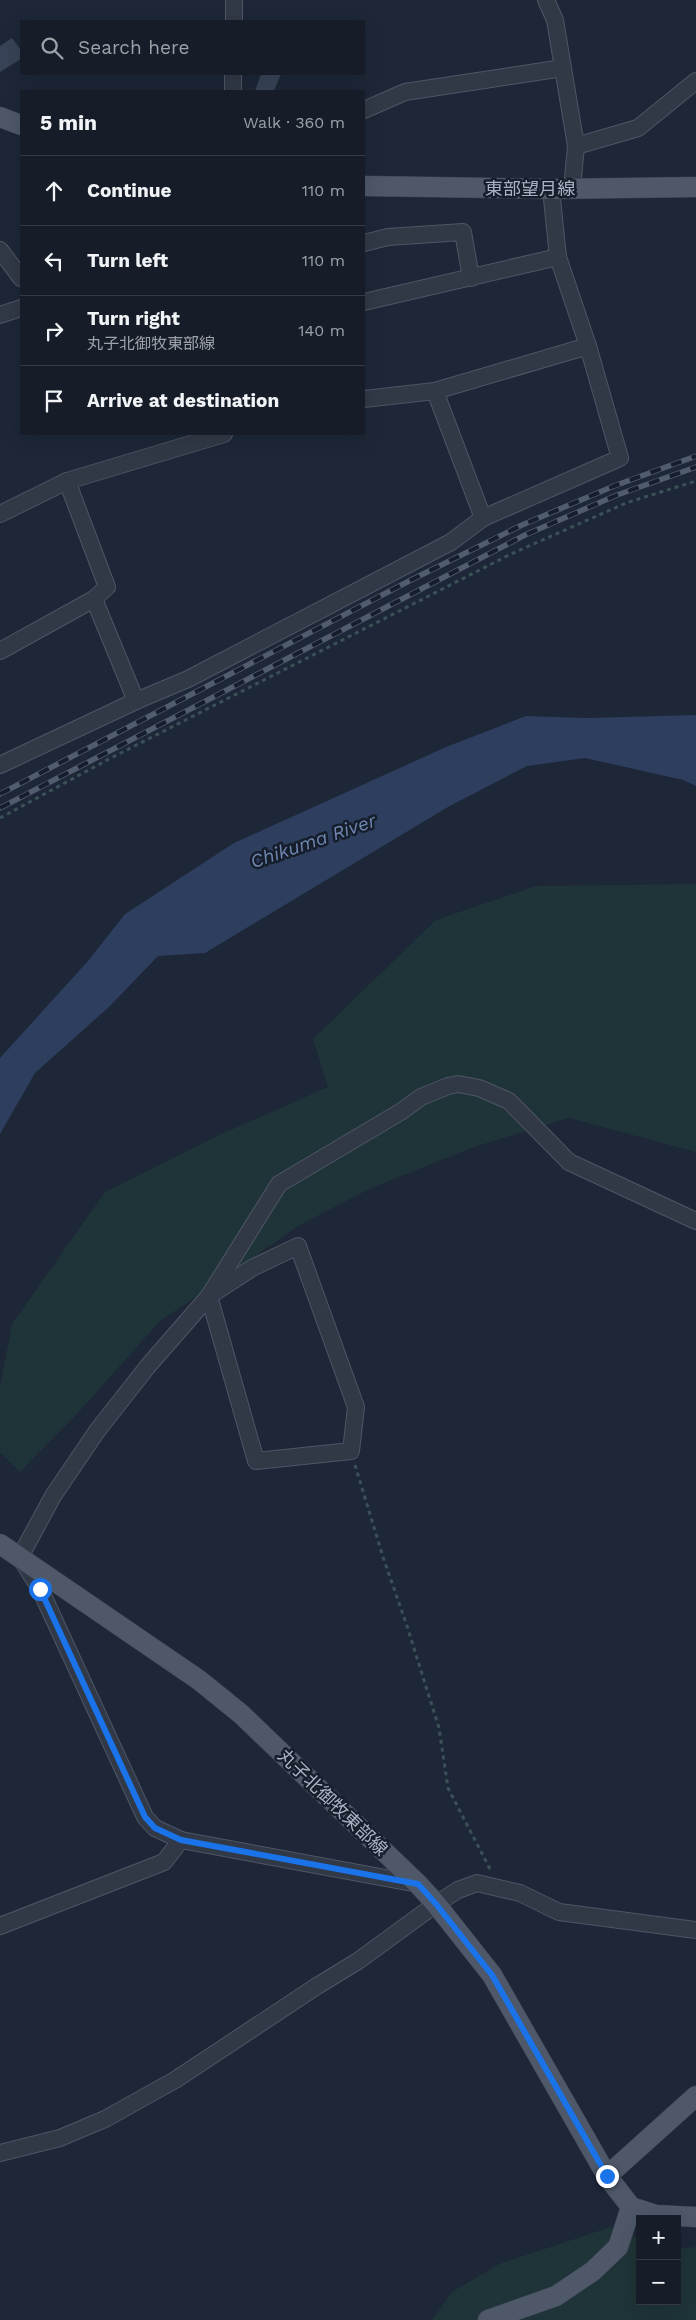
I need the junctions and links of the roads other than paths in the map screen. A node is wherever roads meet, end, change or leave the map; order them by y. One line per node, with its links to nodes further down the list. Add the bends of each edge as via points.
1 (234, 0): 3 (street)
2 (546, 0): 4 (street, via 555,20)
3 (234, 20)
4 (563, 68): 8 (street, via 404,92); 11 (street)
5 (233, 75): 7 (street)
6 (696, 81): 11 (street, via 638,128)
7 (233, 90)
8 (365, 110)
9 (0, 117): 10 (main road)
10 (20, 125)
11 (576, 146): 14 (street)
12 (365, 186): 15 (main road, 東部望月線)
13 (696, 187): 14 (main road, 東部望月線)
14 (572, 188): 15 (main road, 東部望月線)
15 (551, 189): 18 (street)
16 (365, 243): 20 (street, via 388,237 463,232)
17 (0, 250): 19 (street)
18 (558, 257): 20 (street); 24 (street)
19 (20, 277)
20 (471, 278): 21 (street)
21 (365, 302)
22 (20, 308): 23 (street)
23 (0, 315)
24 (588, 346): 25 (street); 30 (street, via 620,458)
25 (435, 391): 26 (street); 30 (street)
26 (365, 399)
27 (221, 435): 28 (street)
28 (67, 482): 29 (street); 31 (street, via 107,587)
29 (0, 514)
30 (483, 518): 33 (street, via 451,542 188,679)
31 (94, 599): 32 (street); 33 (street)
32 (0, 651)
33 (136, 700): 34 (street)
34 (0, 765)
35 (696, 1222): 36 (street, via 569,1162 509,1100 458,1084 421,1097 279,1184)
36 (209, 1296): 36 (street, via 252,1268 298,1246 356,1406 351,1451 256,1461); 38 (street, via 97,1431 53,1496)
37 (0, 1544): 38 (main road, 丸子北御牧東部線)
38 (20, 1557): 39 (street, via 40,1589 145,1817 155,1828); 40 (main road, 丸子北御牧東部線, via 199,1680 241,1714)
39 (181, 1840): 40 (street); 42 (street, via 164,1862)
40 (418, 1884): 41 (main road, 丸子北御牧東部線)
41 (436, 1904): 43 (street, via 477,1883 520,1893 559,1912); 45 (street, via 358,1961 175,2080 105,2119 60,2138); 46 (main road, 丸子北御牧東部線, via 492,1975)
42 (0, 1926)
43 (696, 1930)
44 (696, 2096): 46 (main road)
45 (0, 2153)
46 (607, 2176): 47 (main road, 丸子北御牧東部線)
47 (630, 2207): 48 (main road, via 656,2215); 49 (main road, via 618,2247 593,2271 556,2296)
48 (696, 2217)
49 (488, 2320)

